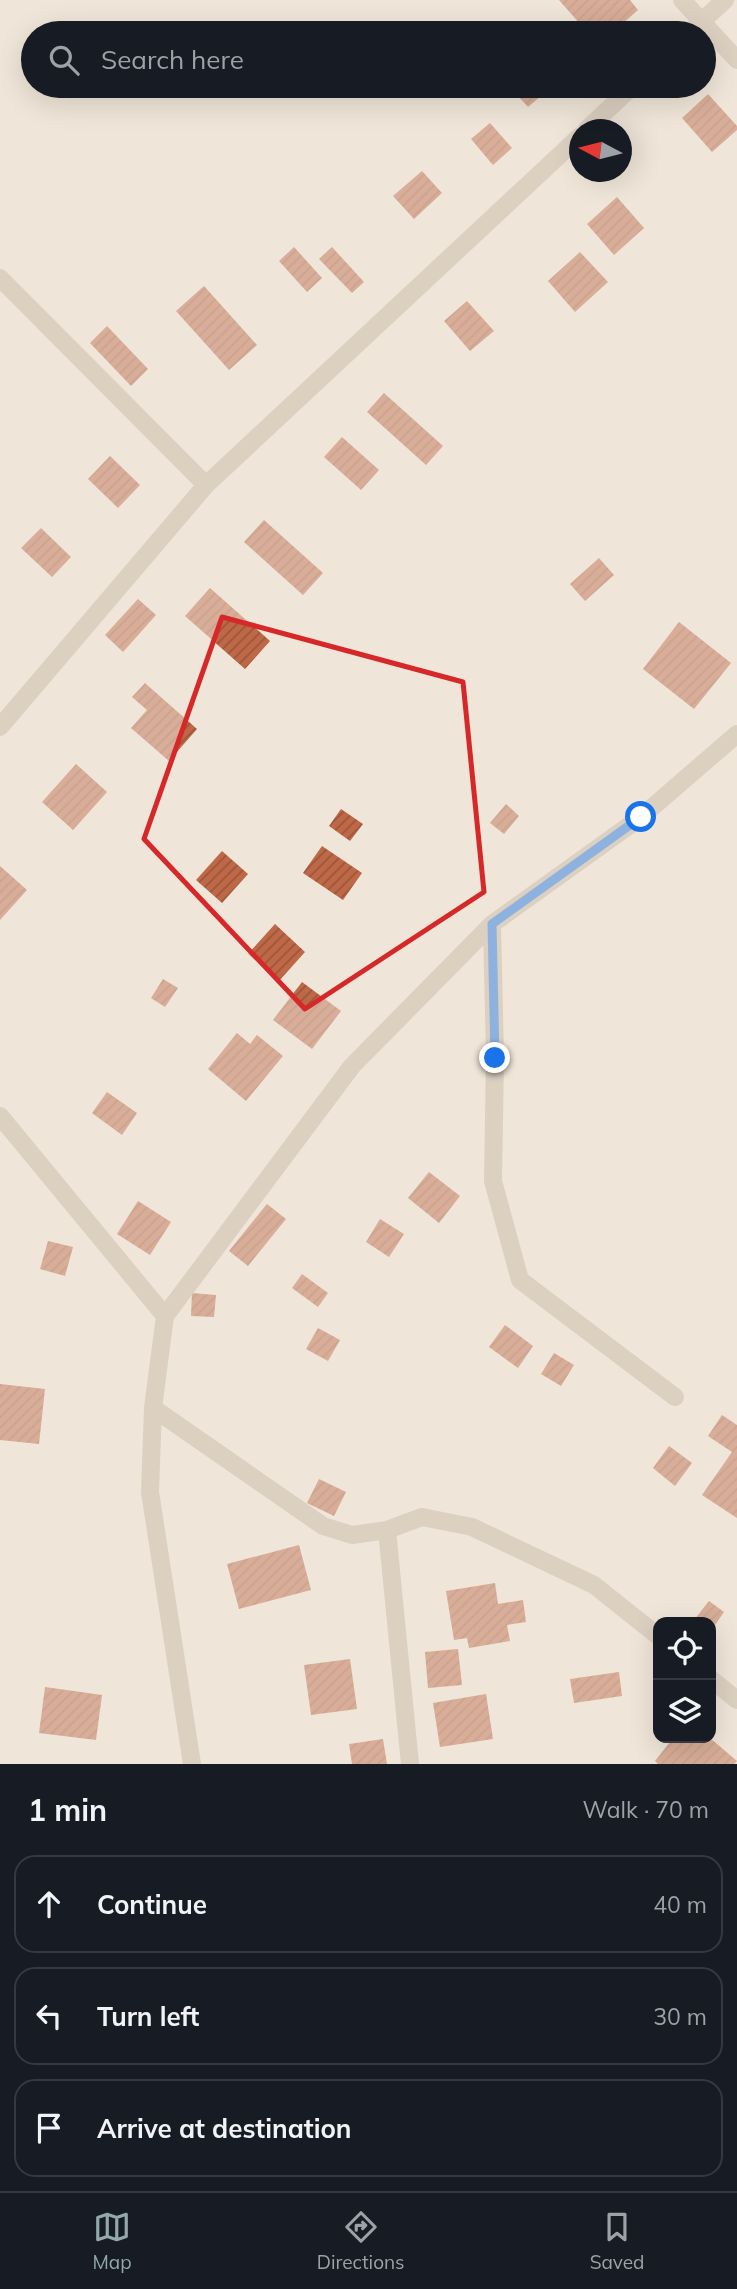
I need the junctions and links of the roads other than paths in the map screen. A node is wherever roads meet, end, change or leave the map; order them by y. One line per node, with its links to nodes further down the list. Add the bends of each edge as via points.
1 (682, 0): 3 (street)
2 (725, 0): 4 (street)
3 (692, 21)
4 (702, 21)
5 (716, 44): 6 (street)
6 (737, 60)
7 (620, 98): 8 (street)
8 (598, 119)
9 (569, 145): 11 (street)
10 (0, 278): 11 (street)
11 (206, 485): 12 (street)
12 (0, 727)
13 (737, 734): 14 (street, via 641,817)
14 (492, 924): 16 (street, via 352,1066); 17 (street, via 493,1181 520,1280)
15 (0, 1116): 16 (street)
16 (165, 1315): 18 (street)
17 (675, 1397)
18 (153, 1408): 19 (street, via 323,1525 352,1535); 23 (street, via 150,1492)
19 (387, 1530): 20 (street, via 422,1517 472,1527 594,1585); 24 (street)
20 (653, 1632)
21 (712, 1680): 22 (street)
22 (737, 1700)
23 (192, 1764)
24 (410, 1764)

